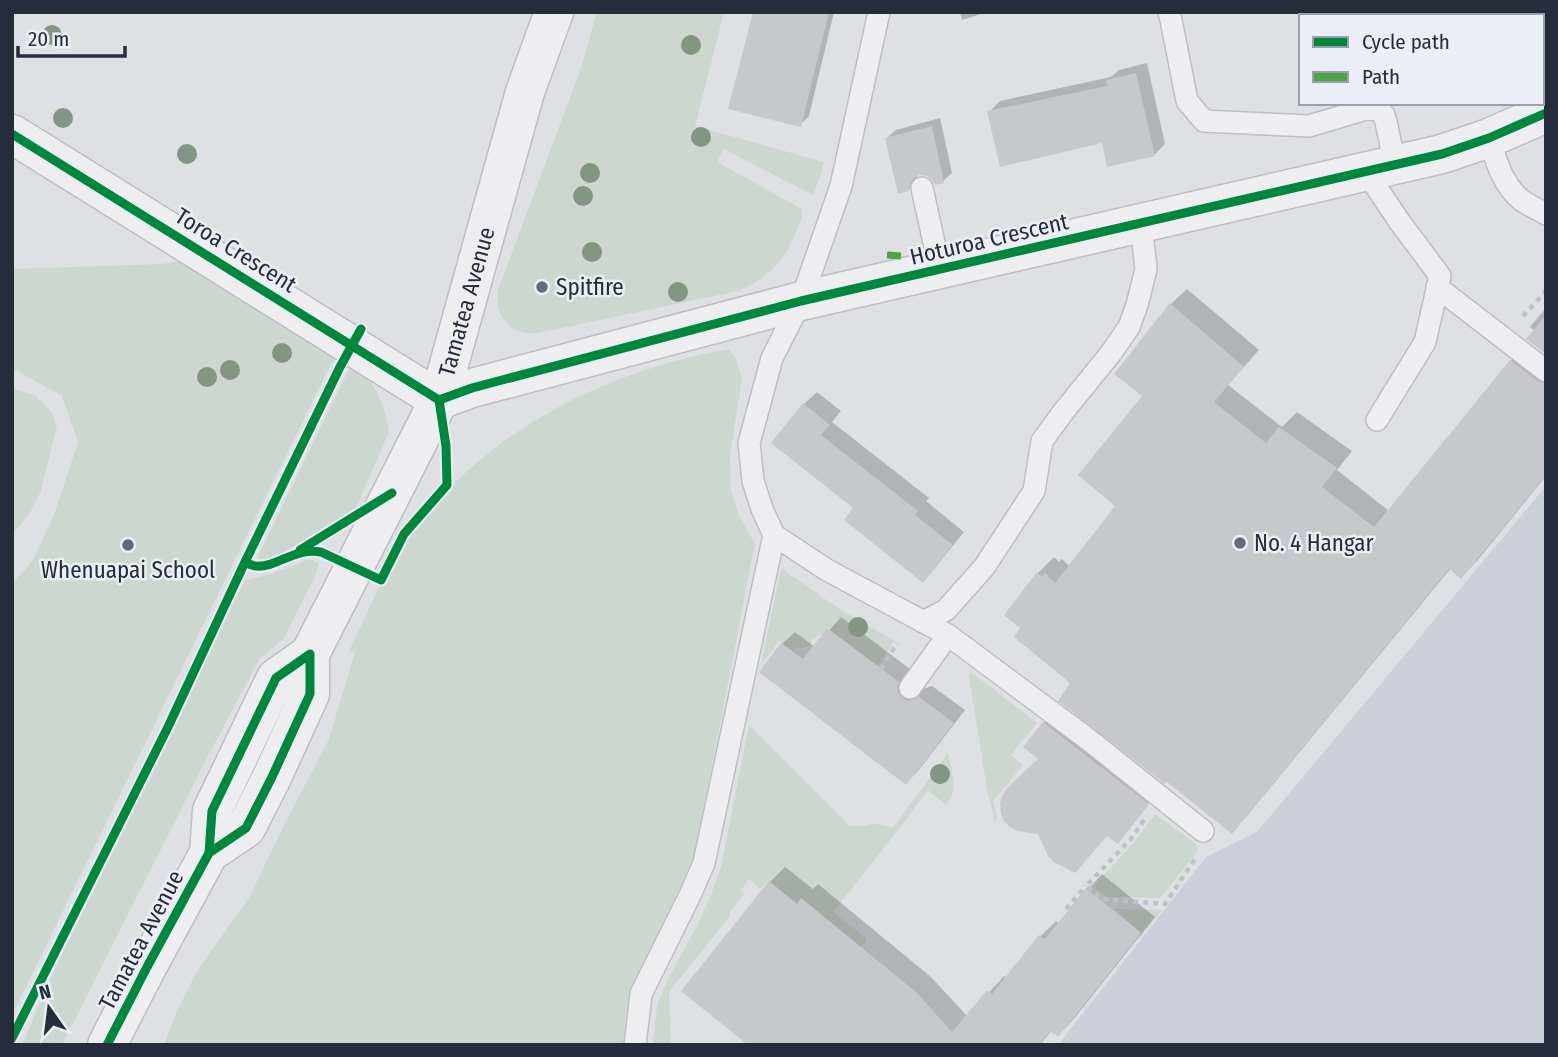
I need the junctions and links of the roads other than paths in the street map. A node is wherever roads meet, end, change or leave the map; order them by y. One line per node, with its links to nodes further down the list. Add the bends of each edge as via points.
1 (554, 12): 15 (street, Tamatea Avenue, via 525,92)
2 (879, 12): 13 (lane, via 841,186)
3 (1168, 12): 7 (lane, via 1186,101 1204,121 1309,126 1366,109 1379,110 1386,122)
4 (1546, 114): 6 (street, Hoturoa Crescent)
5 (12, 134): 15 (street, Toroa Crescent)
6 (1489, 138): 7 (street, Hoturoa Crescent); 9 (lane, via 1506,184 1522,201)
7 (1380, 168): 10 (street, Hoturoa Crescent); 12 (lane, via 1399,221 1440,276)
8 (922, 188): 11 (lane)
9 (1546, 214)
10 (1141, 224): 11 (street, Hoturoa Crescent); 18 (lane, via 1146,269 1129,327 1042,441 1034,491 985,566 946,610)
11 (940, 270): 13 (street, Hoturoa Crescent)
12 (1437, 287): 14 (lane); 16 (lane, via 1425,342)
13 (801, 301): 15 (street, Hoturoa Crescent); 17 (lane, via 772,358 750,443 752,481)
14 (1546, 370)
15 (439, 400): 22 (street, Tamatea Avenue, via 310,654 276,678 212,811 209,853)
16 (1377, 420)
17 (774, 535): 18 (lane, via 827,570); 23 (lane, via 704,863 641,995)
18 (923, 622): 19 (lane)
19 (948, 635): 20 (lane); 21 (lane, via 1089,740)
20 (910, 688)
21 (1203, 839)
22 (107, 1045)
23 (635, 1045)

